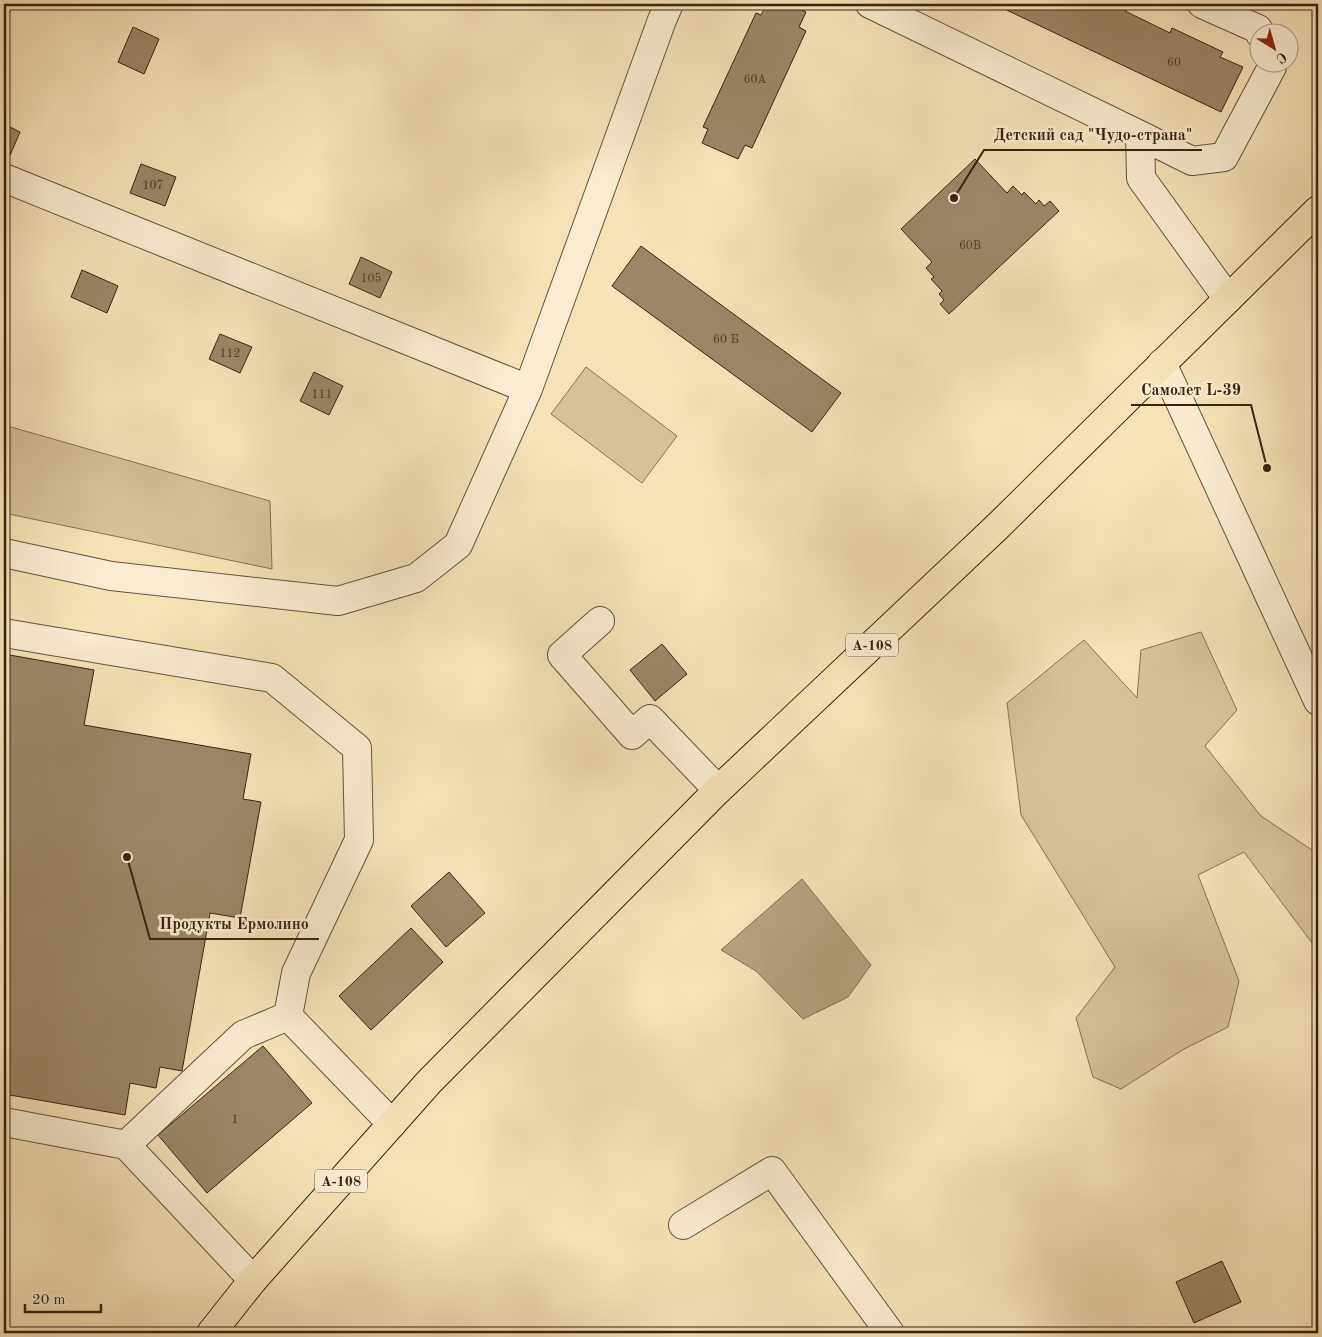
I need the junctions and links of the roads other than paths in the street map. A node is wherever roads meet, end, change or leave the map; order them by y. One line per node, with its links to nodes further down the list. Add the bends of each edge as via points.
1 (669, 4): 11 (street)
2 (870, 4): 6 (street)
3 (1202, 4): 4 (street)
4 (1250, 25)
5 (1269, 72): 6 (street, via 1224,157 1192,161)
6 (1140, 135): 9 (street, via 1141,178)
7 (4, 178): 11 (street)
8 (1318, 210): 9 (highway, А-108)
9 (1228, 299): 10 (highway, А-108)
10 (1162, 363): 15 (street); 16 (highway, А-108, via 990,534)
11 (528, 389): 12 (street, via 458,545 416,578 338,601 111,576)
12 (4, 553)
13 (600, 621): 16 (street, via 562,655 632,734 650,719)
14 (4, 633): 17 (street, via 272,678 356,748 359,840 296,973)
15 (1318, 701)
16 (718, 790): 19 (highway, А-108, via 429,1082)
17 (288, 1016): 19 (street); 20 (street, via 243,1035)
18 (4, 1122): 20 (street)
19 (392, 1124): 22 (highway, А-108)
20 (126, 1145): 22 (street)
21 (682, 1225): 24 (street, via 772,1171)
22 (253, 1280): 23 (highway, А-108)
23 (211, 1333)
24 (890, 1333)

